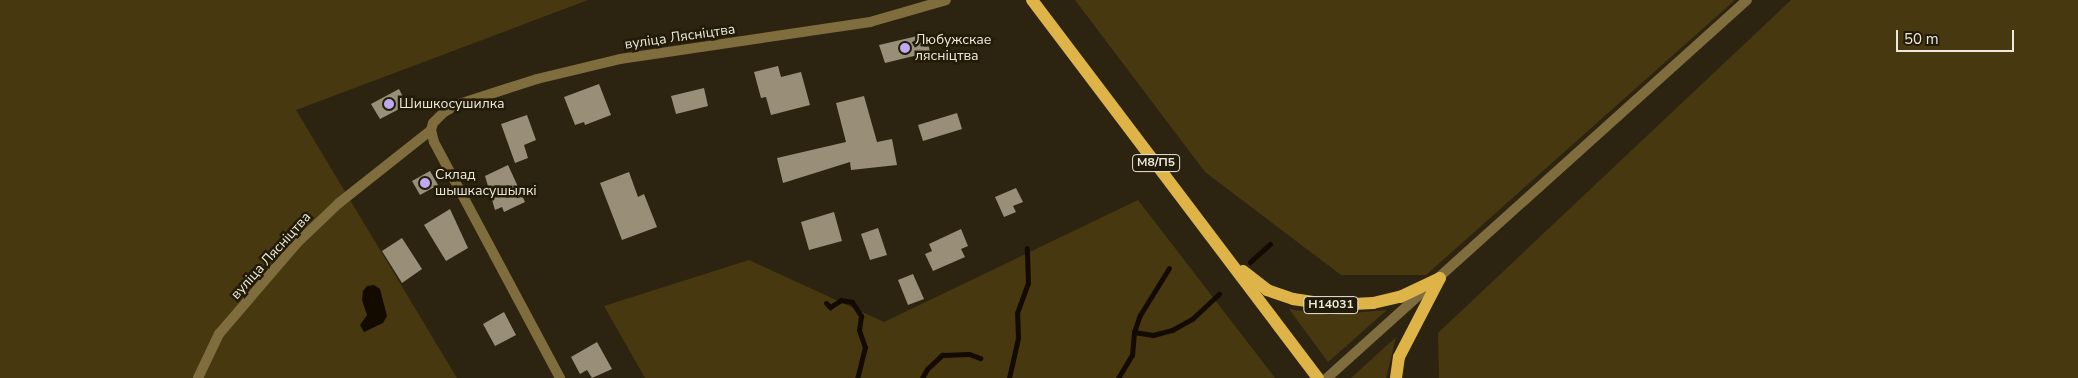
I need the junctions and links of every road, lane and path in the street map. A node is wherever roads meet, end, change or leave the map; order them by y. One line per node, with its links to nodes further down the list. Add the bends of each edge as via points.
1 (946, 0): 4 (street, вуліца Лясніцтва, via 870,22 620,59 537,79 460,104 444,112)
2 (1032, 0): 5 (main road, М8/П5)
3 (1748, 0): 6 (street, Н14031)
4 (431, 130): 7 (street, вуліца Лясніцтва, via 339,203 297,243 219,334); 8 (street, via 452,176)
5 (1230, 261): 6 (main road, Н14031, via 1267,290 1292,299 1332,305 1382,301); 9 (main road, М8/П5)
6 (1440, 278): 10 (street, Н14031); 11 (main road, Н14031, via 1399,357)
7 (198, 378)
8 (560, 378)
9 (1318, 378)
10 (1326, 378)
11 (1396, 378)

